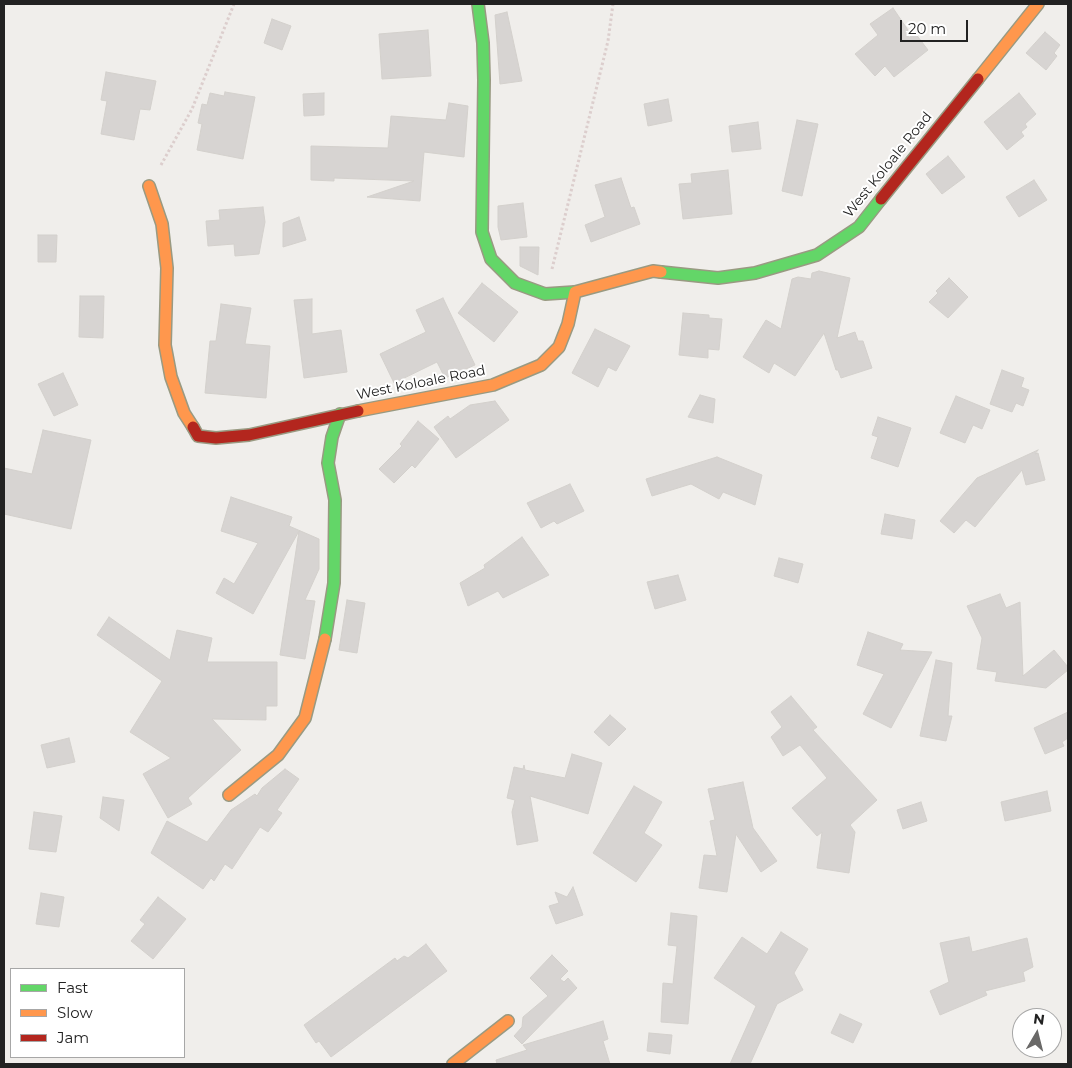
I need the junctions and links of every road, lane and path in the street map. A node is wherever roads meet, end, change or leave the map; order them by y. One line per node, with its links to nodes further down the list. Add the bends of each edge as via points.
1 (234, 4): 5 (path, via 192,109)
2 (478, 4): 7 (street, via 484,71 482,232 491,259 514,283)
3 (613, 4): 7 (path, via 605,51)
4 (1038, 4): 6 (street, West Koloale Road, via 859,227 817,255 754,273 718,278 653,271)
5 (149, 186): 8 (street, West Koloale Road, via 162,224 167,268 164,345 184,413 198,436 216,438 249,434)
6 (575, 292): 7 (street); 8 (street, West Koloale Road, via 559,347 541,365 493,385)
7 (545, 294)
8 (340, 414): 9 (street, via 328,463 335,500 334,584 322,658 305,718 278,755)
9 (229, 795)
10 (508, 1021): 11 (street)
11 (453, 1064)

